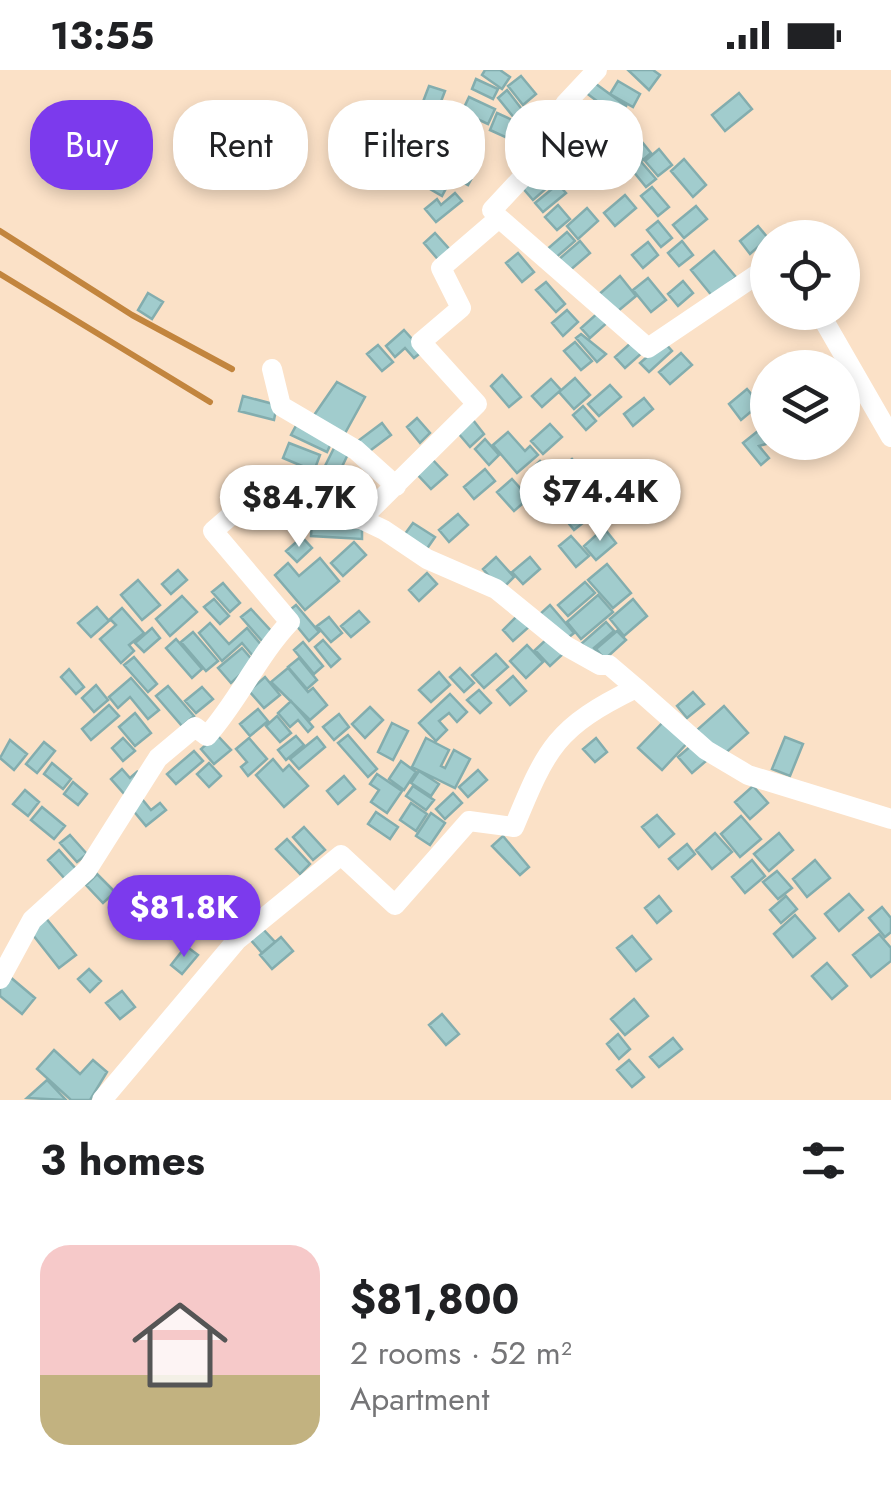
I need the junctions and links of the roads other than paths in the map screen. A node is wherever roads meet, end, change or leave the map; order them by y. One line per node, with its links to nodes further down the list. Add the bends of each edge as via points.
1 (598, 70): 2 (street, via 566,104 575,116 548,164 534,165 492,210)
2 (498, 218): 3 (street, via 648,348); 7 (street, via 442,268 461,308 422,342 477,404)
3 (750, 280)
4 (829, 330): 6 (street)
5 (272, 369): 7 (street, via 282,406 356,450)
6 (891, 437)
7 (396, 486): 8 (street)
8 (361, 519): 9 (street, via 426,559 496,589 566,646 609,665); 11 (street, via 280,518 248,501 214,531 290,622 207,736 194,727 158,758 87,870 32,920)
9 (636, 688): 10 (street, via 706,750 748,775); 12 (street, via 585,713 542,758 514,827 469,821 396,905 341,855 237,940)
10 (891, 819)
11 (0, 979)
12 (102, 1100)

